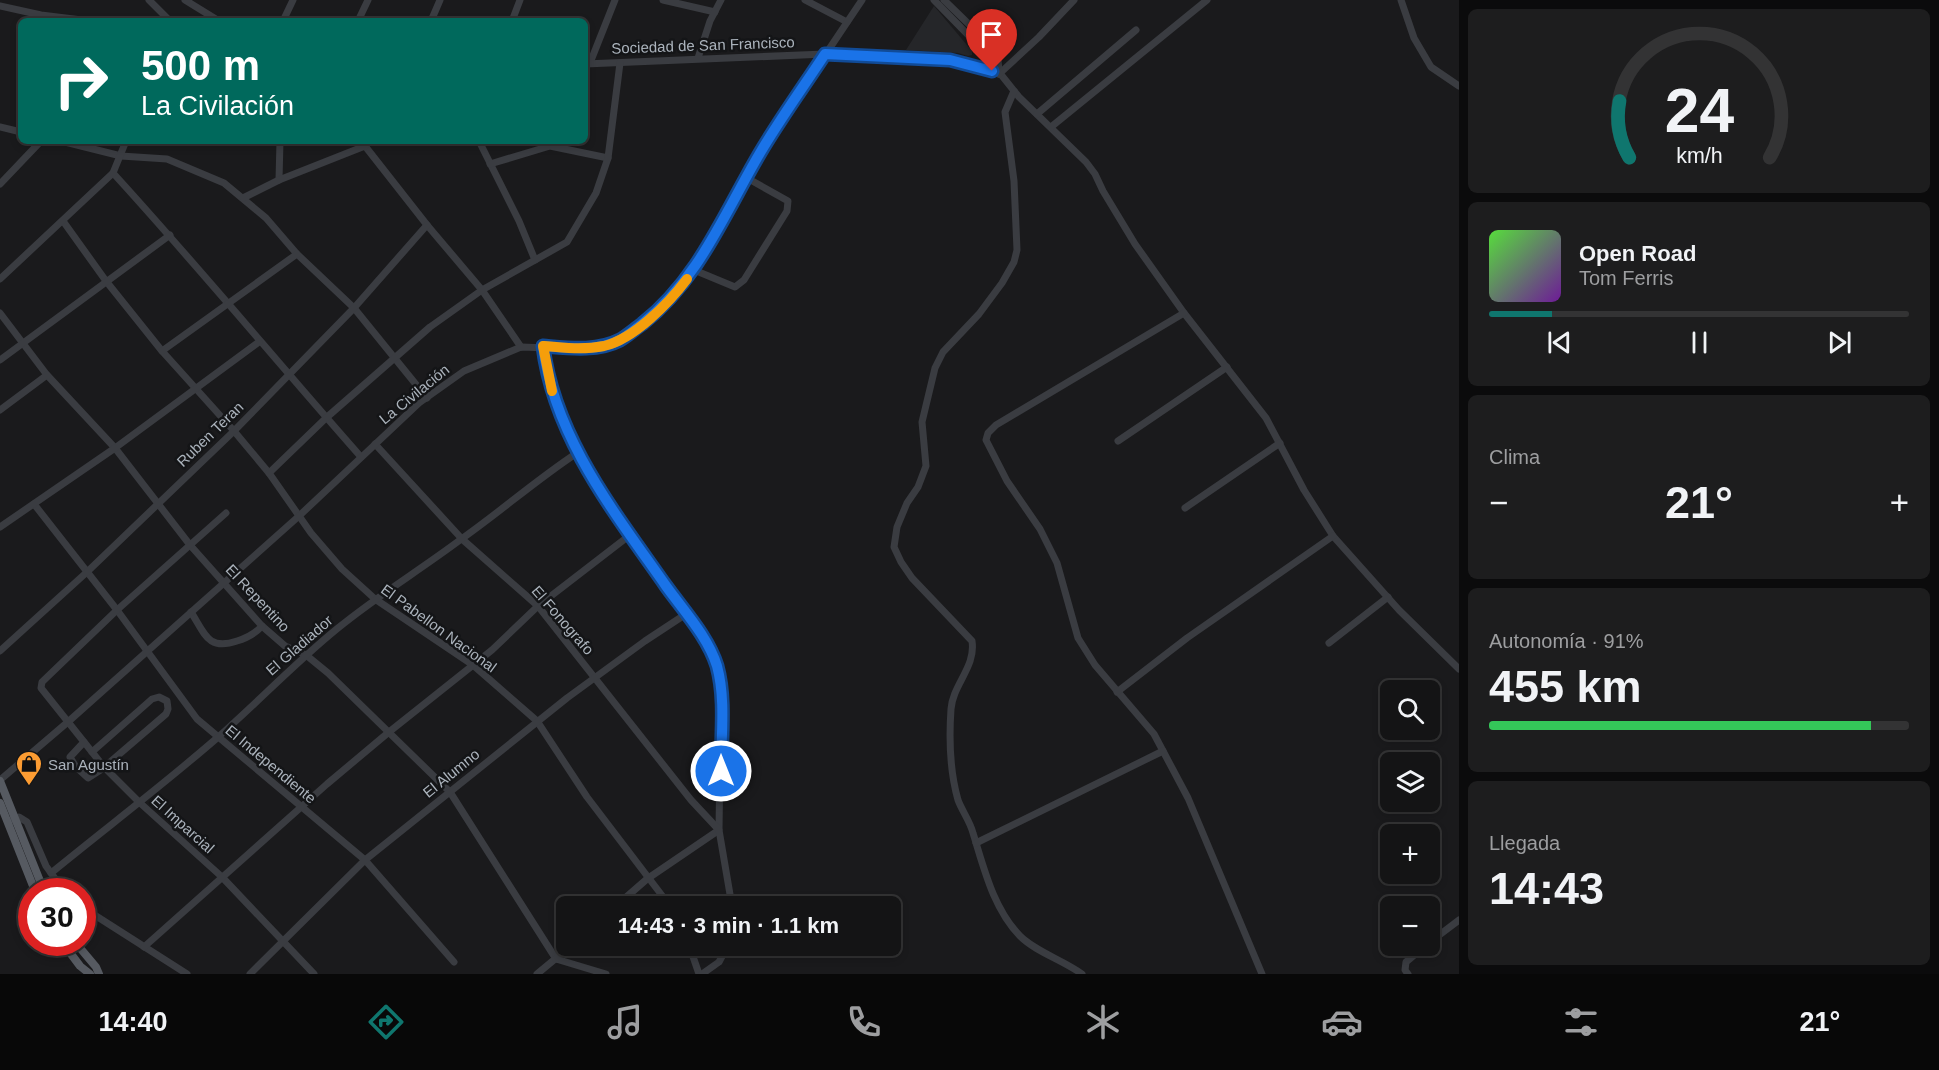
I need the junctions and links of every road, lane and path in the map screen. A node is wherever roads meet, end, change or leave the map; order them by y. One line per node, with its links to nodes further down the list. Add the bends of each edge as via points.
1 (149, 0): 20 (street)
2 (185, 0): 21 (street)
3 (293, 0): 22 (street)
4 (368, 0): 23 (street)
5 (440, 0): 24 (street)
6 (520, 0): 25 (street)
7 (615, 0): 30 (street)
8 (663, 0): 18 (street)
9 (721, 0): 18 (street)
10 (805, 0): 26 (street)
11 (862, 0): 26 (street, La Civilación)
12 (934, 0): 33 (street, via 975,42)
13 (944, 0): 33 (street, via 998,58)
14 (1074, 0): 33 (street)
15 (1207, 0): 38 (street)
16 (1401, 0): 34 (street, via 1414,38 1431,67)
17 (0, 6): 19 (street)
18 (715, 12): 29 (street)
19 (66, 18)
20 (167, 18)
21 (214, 18)
22 (284, 18)
23 (359, 18)
24 (432, 18)
25 (513, 18)
26 (847, 22): 28 (street, La Civilación)
27 (1136, 30): 36 (street)
28 (825, 54): 29 (street, Sociedad de San Francisco); 33 (street, Sociedad de San Francisco, via 950,60); 52 (street, La Civilación)
29 (698, 58): 31 (street, Sociedad de San Francisco)
30 (588, 62)
31 (620, 63): 32 (street, Sociedad de San Francisco); 49 (street)
32 (588, 64)
33 (999, 74): 35 (street)
34 (1459, 86)
35 (1014, 91): 36 (street); 133 (street, via 1005,112 1014,181 1014,262 979,314 943,352 935,368 922,422 926,466 897,526 894,547 912,578 972,641 970,662 952,697 950,727 958,800)
36 (1037, 114): 38 (street)
37 (0, 127): 39 (street)
38 (1051, 127): 68 (street, via 1095,174 1135,244)
39 (18, 131)
40 (38, 144): 54 (street)
41 (73, 144): 48 (street)
42 (125, 144): 48 (street)
43 (280, 144): 53 (street)
44 (366, 144): 53 (street); 57 (street)
45 (480, 144): 50 (street)
46 (546, 144): 50 (street)
47 (553, 144): 49 (street)
48 (120, 156): 51 (street); 55 (street, via 167,159 211,176)
49 (608, 158): 60 (street, via 596,193 567,242)
50 (490, 164): 60 (street)
51 (113, 173): 56 (street); 58 (street)
52 (747, 178): 61 (street, La Civilación); 61 (street, via 788,201 787,211 744,280 735,287)
53 (279, 180): 55 (street)
54 (0, 184)
55 (243, 198): 59 (street)
56 (63, 221): 62 (street); 63 (street, El Pabellon Nacional)
57 (427, 225): 64 (street); 66 (street, Ruben Teran)
58 (170, 235): 63 (street); 65 (street)
59 (297, 254): 65 (street); 66 (street)
60 (535, 260): 64 (street)
61 (694, 270): 71 (street, La Civilación, via 661,309 620,340 577,349)
62 (0, 279)
63 (106, 281): 70 (street); 73 (street, El Pabellon Nacional)
64 (482, 290): 72 (street); 74 (street)
65 (227, 304): 69 (street); 73 (street)
66 (354, 308): 74 (street); 77 (street, Ruben Teran)
67 (0, 313): 70 (street, El Repentino)
68 (1184, 313): 76 (street); 117 (street, via 996,425 986,440 1007,482 1058,563 1078,639)
69 (259, 342): 77 (street); 79 (street)
70 (24, 343): 75 (street); 78 (street, El Repentino)
71 (543, 346): 72 (street, La Civilación); 88 (street, via 551,388)
72 (521, 347): 80 (street, La Civilación, via 464,371)
73 (162, 351): 79 (street, El Pabellon Nacional)
74 (394, 357): 80 (street); 82 (street)
75 (0, 360)
76 (1227, 367): 84 (street); 85 (street)
77 (288, 374): 82 (street); 83 (street, Ruben Teran)
78 (47, 375): 81 (street); 87 (street, El Repentino)
79 (196, 389): 83 (street, El Pabellon Nacional); 87 (street)
80 (427, 398): 86 (street, La Civilación)
81 (0, 410)
82 (326, 418): 89 (street); 90 (street)
83 (234, 430): 90 (street, El Pabellon Nacional); 92 (street, Ruben Teran)
84 (1118, 441)
85 (1280, 443): 93 (street); 98 (street)
86 (375, 444): 89 (street, La Civilación); 99 (street, El Fonografo)
87 (115, 448): 91 (street); 92 (street, El Repentino)
88 (577, 453): 97 (street); 99 (street, El Gladiador)
89 (361, 457): 95 (street, La Civilación)
90 (269, 473): 95 (street, El Pabellon Nacional)
91 (34, 504): 96 (street); 101 (street, El Independiente)
92 (157, 504): 100 (street, El Repentino); 101 (street, Ruben Teran)
93 (1185, 508)
94 (226, 513): 100 (street)
95 (299, 516): 102 (street, La Civilación); 104 (street, El Pabellon Nacional, via 334,560)
96 (0, 527)
97 (630, 535): 105 (street); 108 (street)
98 (1333, 536): 103 (street); 117 (street)
99 (462, 539): 104 (street, El Gladiador); 105 (street, El Fonografo)
100 (190, 545): 102 (street, El Repentino); 106 (street)
101 (87, 572): 106 (street, El Independiente); 111 (street, Ruben Teran)
102 (224, 583): 107 (street, La Civilación); 109 (street, El Repentino)
103 (1388, 597): 110 (street); 115 (street)
104 (375, 599): 113 (street, El Gladiador); 114 (street, El Pabellon Nacional)
105 (538, 606): 114 (street); 116 (street, El Fonografo)
106 (117, 610): 112 (street, El Independiente); 119 (street, El Imparcial, via 42,682 41,688)
107 (191, 612): 109 (street, via 216,645 247,638); 112 (street, La Civilación)
108 (686, 614): 116 (street, El Alumno); 132 (street, via 717,666 721,691)
109 (262, 626): 113 (street, El Repentino, via 285,646)
110 (1329, 643)
111 (0, 651)
112 (146, 651): 119 (street, La Civilación); 121 (street, El Independiente, via 197,719)
113 (306, 655): 120 (street, El Repentino); 121 (street, El Gladiador)
114 (473, 665): 118 (street, El Pabellon Nacional); 120 (street)
115 (1459, 669)
116 (594, 678): 118 (street, El Alumno); 132 (street, El Fonografo)
117 (1117, 692): 123 (street, via 1154,734)
118 (537, 721): 127 (street, El Alumno); 140 (street, El Pabellon Nacional)
119 (69, 722): 122 (street, El Imparcial); 126 (street, La Civilación)
120 (389, 732): 127 (street, El Repentino); 130 (street)
121 (217, 738): 128 (street, El Gladiador); 130 (street, El Independiente)
122 (84, 742): 124 (street, El Imparcial); 125 (street, via 71,755 76,767 88,778)
123 (1163, 751): 133 (street); 166 (street, via 1188,798)
124 (92, 752): 125 (street, El Imparcial); 125 (street, via 152,699 166,701 166,714)
125 (104, 766): 128 (street, El Imparcial)
126 (0, 781): 131 (main road)
127 (450, 792): 134 (street, El Alumno); 155 (street, El Repentino)
128 (139, 802): 135 (street, El Gladiador); 136 (street, El Imparcial)
129 (0, 803): 131 (main road)
130 (302, 808): 134 (street, El Independiente); 136 (street)
131 (11, 820): 135 (street, via 23,818 27,822); 137 (main road); 138 (main road)
132 (719, 830): 140 (street); 143 (street)
133 (976, 843): 165 (street, via 985,875 1012,927 1021,937)
134 (365, 860): 147 (street, El Alumno); 156 (street, El Independiente)
135 (51, 873): 139 (street)
136 (222, 877): 147 (street, El Imparcial); 148 (street)
137 (31, 878)
138 (38, 878)
139 (54, 878)
140 (647, 879): 141 (street); 142 (street, El Pabellon Nacional)
141 (627, 896)
142 (661, 896)
143 (730, 896)
144 (96, 916): 148 (street)
145 (1459, 920): 146 (street)
146 (1440, 935)
147 (282, 941): 160 (street, El Alumno); 161 (street, El Imparcial)
148 (144, 947): 159 (street)
149 (74, 956): 157 (main road)
150 (87, 956): 158 (main road)
151 (559, 956): 155 (street)
152 (693, 956): 164 (street)
153 (722, 956): 164 (street)
154 (1412, 956): 167 (street, via 1404,967)
155 (556, 959): 162 (street); 163 (street)
156 (454, 962)
157 (90, 974)
158 (99, 974)
159 (188, 974)
160 (250, 974)
161 (314, 974)
162 (537, 974)
163 (606, 974)
164 (700, 974)
165 (1082, 974)
166 (1262, 974)
167 (1408, 974)

